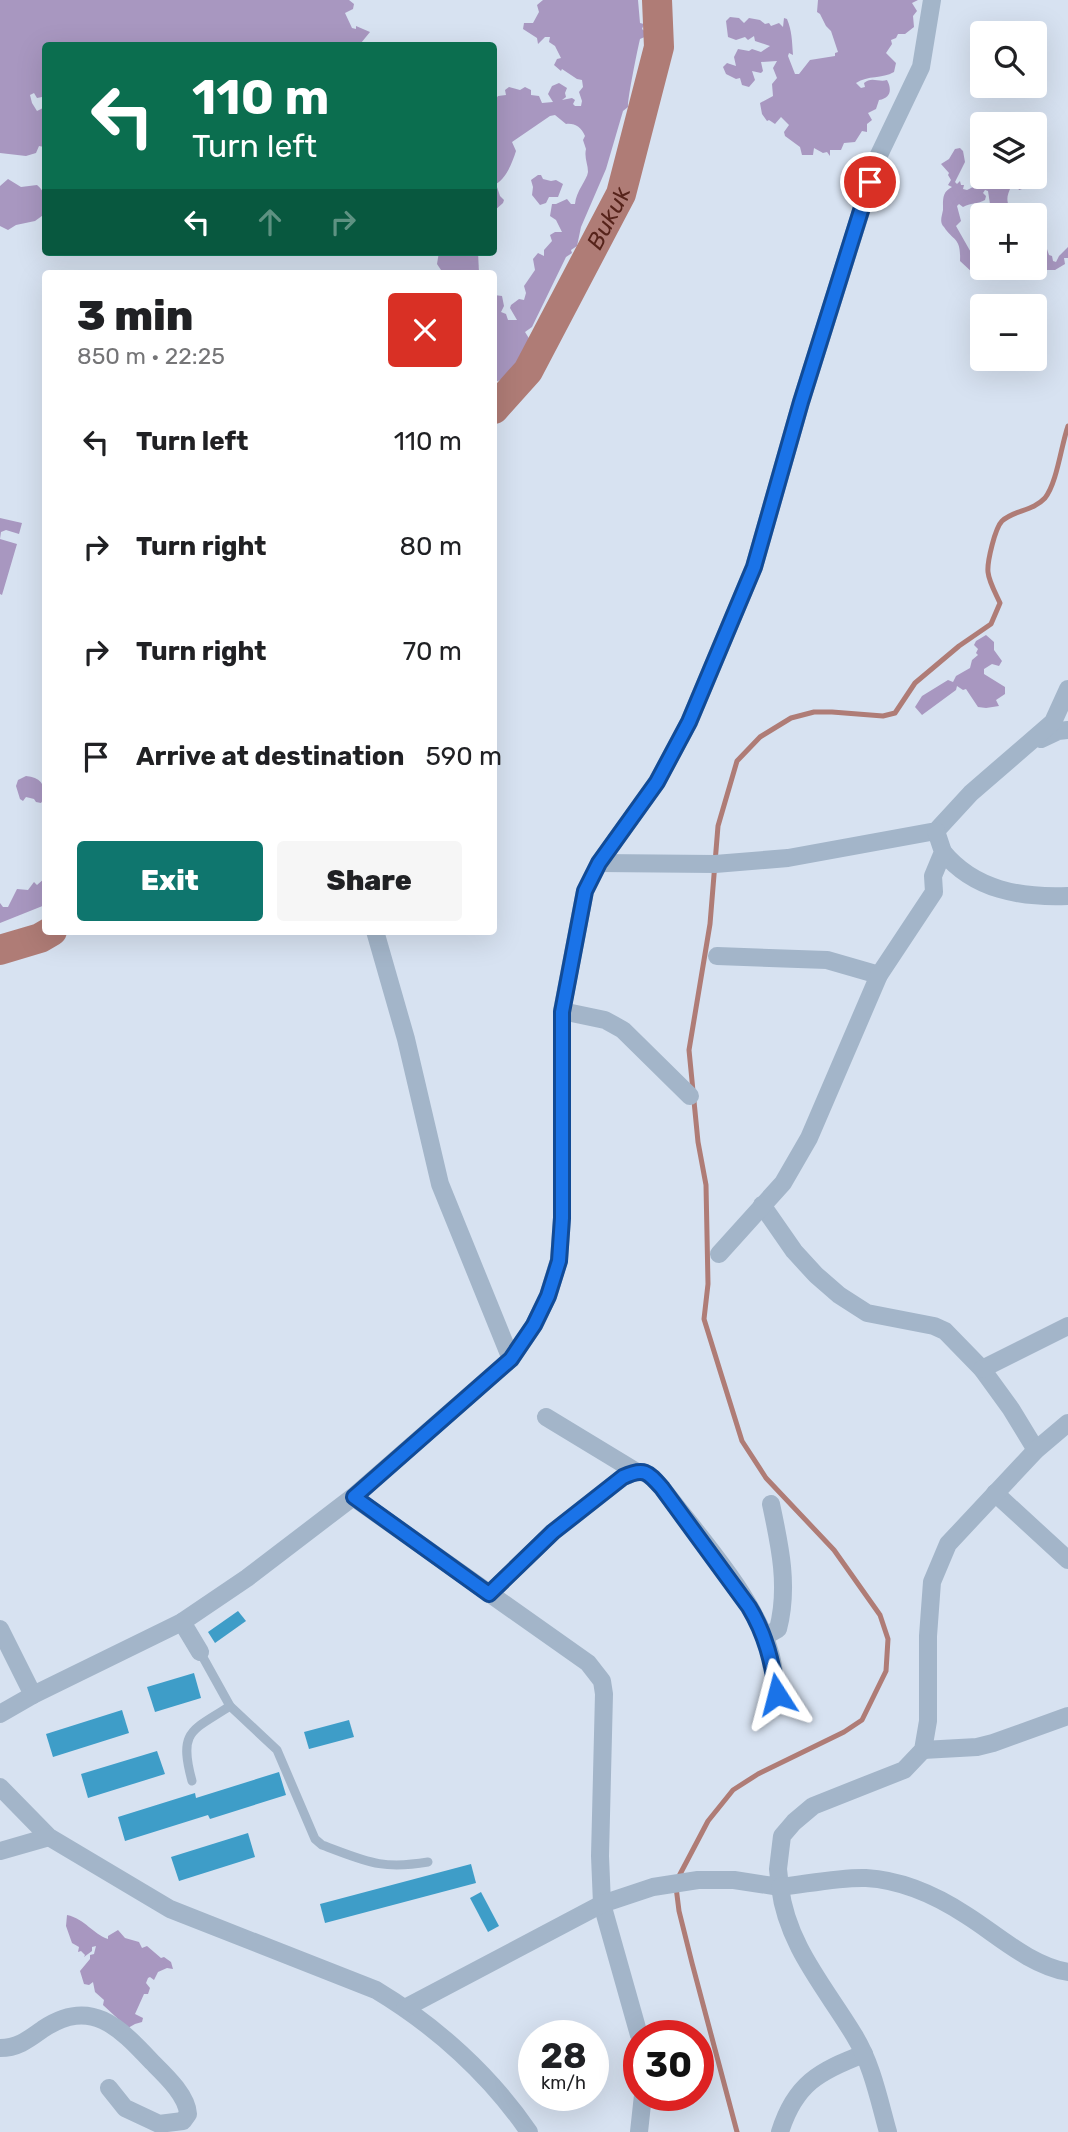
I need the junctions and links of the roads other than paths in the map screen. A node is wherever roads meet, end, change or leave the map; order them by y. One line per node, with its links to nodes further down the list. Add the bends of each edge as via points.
1 (932, 0): 7 (street, via 921,67 878,157 754,567 689,722 657,782)
2 (1068, 689): 4 (street, via 1053,722)
3 (1068, 730): 4 (street)
4 (1031, 743): 5 (street, via 971,793)
5 (936, 831): 6 (street); 7 (street, via 788,859)
6 (943, 852): 8 (street); 9 (street, via 933,876)
7 (599, 863): 14 (street, via 585,891)
8 (970, 877): 9 (street, via 947,882); 10 (street, via 1010,894)
9 (934, 892): 13 (street)
10 (1068, 896)
11 (376, 935): 19 (street, via 440,1184)
12 (717, 956): 13 (street, via 827,960)
13 (878, 975): 16 (street, via 809,1138 783,1183)
14 (562, 1012): 15 (street, via 605,1020 622,1030); 19 (street, via 559,1261 534,1325)
15 (690, 1096)
16 (762, 1205): 17 (street); 20 (street, via 794,1251 839,1295 867,1313 944,1331)
17 (719, 1254)
18 (1068, 1326): 20 (street)
19 (511, 1359): 26 (street)
20 (982, 1369): 23 (street)
21 (546, 1417): 24 (street)
22 (1068, 1423): 23 (street)
23 (1036, 1450): 25 (street)
24 (635, 1471): 29 (street, via 553,1532); 32 (street, via 651,1476 662,1488 739,1591)
25 (995, 1493): 28 (street); 39 (street, via 948,1544 932,1583)
26 (354, 1497): 29 (street); 30 (street)
27 (771, 1504): 32 (street, via 783,1558 782,1614 778,1629)
28 (1068, 1560)
29 (489, 1594): 46 (street, via 588,1663 602,1681)
30 (182, 1622): 33 (street); 35 (street)
31 (0, 1629): 35 (street)
32 (764, 1637): 34 (street)
33 (200, 1652): 36 (lane)
34 (777, 1694)
35 (33, 1695): 37 (street)
36 (230, 1706): 40 (lane, via 189,1735 186,1759); 44 (lane, via 277,1750 315,1839 322,1845 377,1865)
37 (0, 1714)
38 (1068, 1716): 39 (street, via 993,1743)
39 (923, 1750): 45 (street, via 904,1770 813,1806 794,1822 782,1836)
40 (192, 1781)
41 (0, 1787): 42 (street)
42 (49, 1838): 43 (street); 48 (street, via 170,1909 376,1990)
43 (0, 1851)
44 (428, 1862)
45 (780, 1886): 46 (street, via 698,1880 653,1887); 47 (street, via 865,1878 906,1885 964,1913 1029,1957); 51 (street, via 783,1909 809,1967)
46 (602, 1904): 48 (street); 49 (street)
47 (1068, 1972)
48 (405, 2008): 54 (street, via 468,2059 512,2106)
49 (635, 2020)
50 (0, 2048): 52 (street, via 13,2048 70,2016 95,2017 109,2022 134,2043 185,2102 188,2113 183,2120 159,2124 125,2108)
51 (864, 2054): 56 (street, via 834,2065 812,2080 787,2110); 57 (street)
52 (109, 2088)
53 (641, 2111): 55 (street)
54 (529, 2132)
55 (639, 2132)
56 (780, 2132)
57 (888, 2132)

